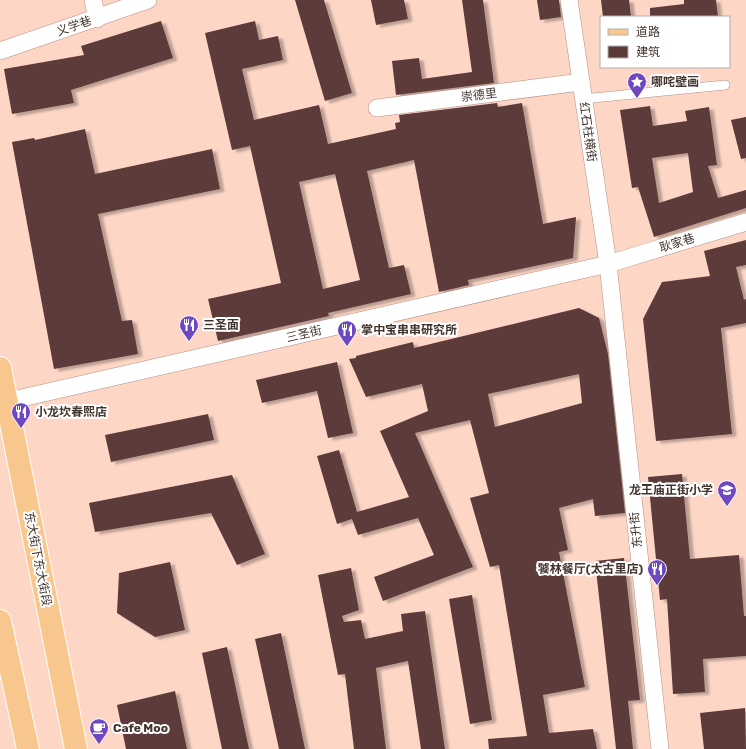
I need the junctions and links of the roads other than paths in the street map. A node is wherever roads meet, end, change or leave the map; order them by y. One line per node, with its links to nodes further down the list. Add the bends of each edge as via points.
1 (93, 0): 4 (street)
2 (148, 0): 4 (street, 义学巷)
3 (569, 0): 6 (street, 红石柱横街)
4 (97, 19): 5 (street, 义学巷)
5 (0, 51)
6 (580, 82): 8 (street, 红石柱横街); 9 (street, 崇德里)
7 (725, 85): 8 (lane)
8 (583, 99): 11 (street, 红石柱横街)
9 (377, 108)
10 (746, 222): 11 (street, 耿家巷)
11 (608, 264): 13 (street, 三圣街); 17 (street, 东升街)
12 (0, 368): 13 (main road, 东大街下东大街段)
13 (4, 402): 16 (main road, 东大街下东大街段)
14 (0, 621): 15 (main road)
15 (28, 749)
16 (76, 749)
17 (660, 749)

